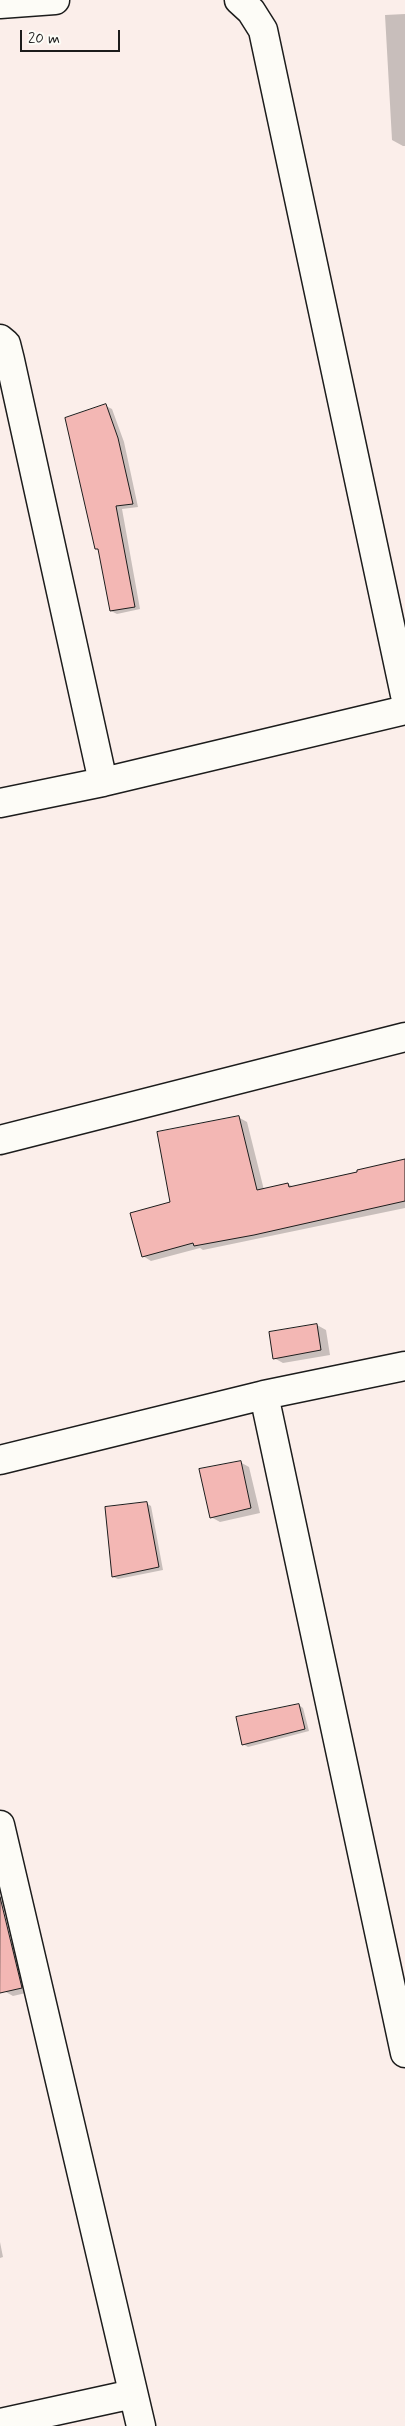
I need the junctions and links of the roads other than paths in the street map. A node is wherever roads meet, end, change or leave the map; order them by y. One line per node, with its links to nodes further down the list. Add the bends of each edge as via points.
1 (55, 0): 3 (street)
2 (239, 0): 5 (street, via 263,30)
3 (0, 4)
4 (0, 339): 7 (street, via 6,344 10,360)
5 (405, 695)
6 (405, 710): 7 (street)
7 (103, 782): 8 (street)
8 (0, 803)
9 (405, 1038): 10 (street)
10 (0, 1140)
11 (405, 1366): 12 (street)
12 (264, 1395): 13 (street); 15 (street)
13 (0, 1460)
14 (0, 1825): 16 (street)
15 (405, 2054)
16 (133, 2394): 17 (street); 18 (street)
17 (0, 2423)
18 (141, 2426)

